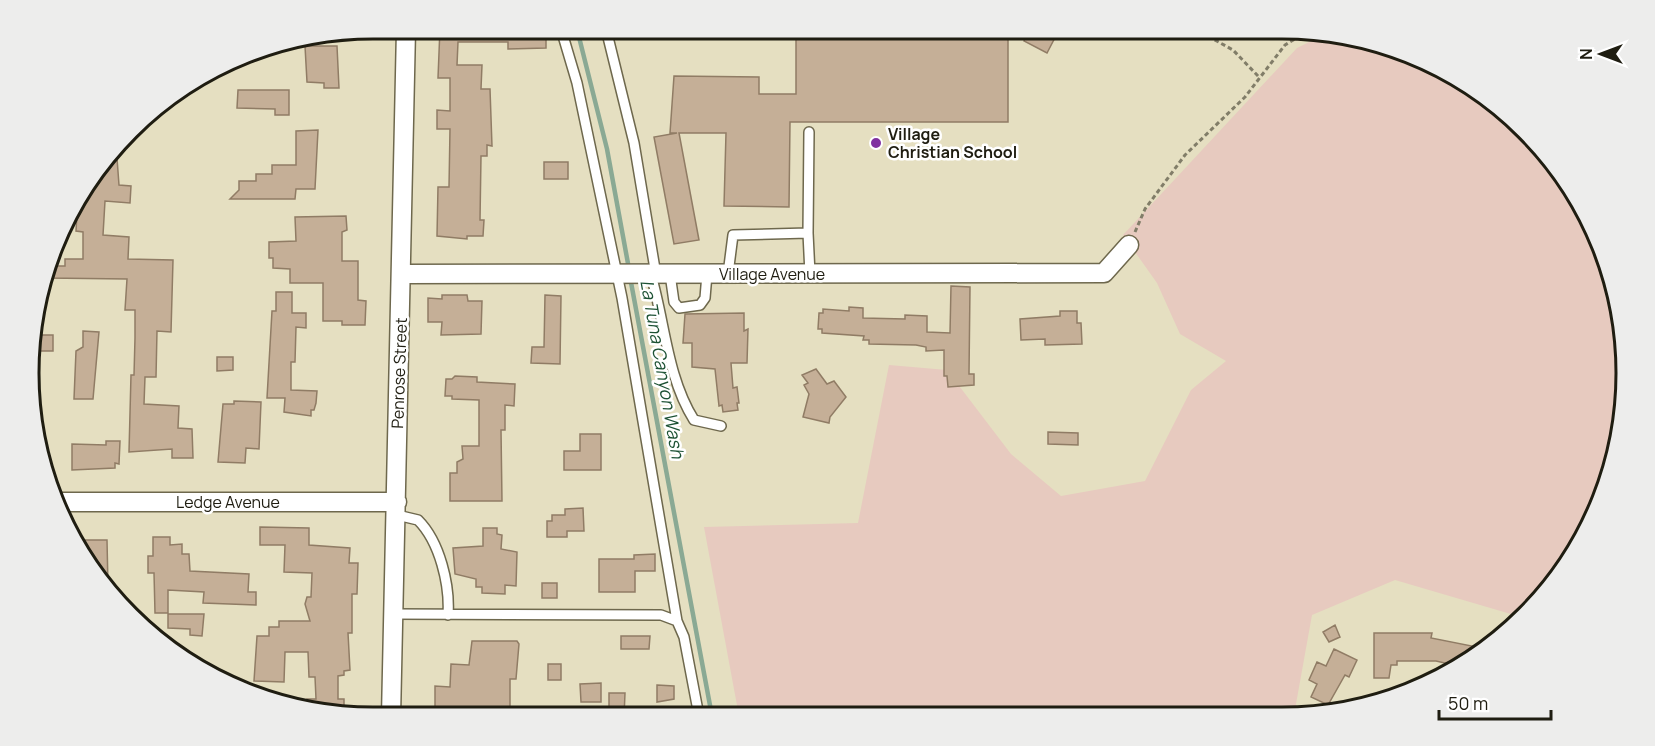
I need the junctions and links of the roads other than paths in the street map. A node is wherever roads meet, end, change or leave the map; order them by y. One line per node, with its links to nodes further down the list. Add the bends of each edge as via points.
1 (406, 39): 7 (street, Penrose Street)
2 (564, 39): 11 (lane)
3 (609, 39): 11 (lane, via 634,143)
4 (809, 132): 5 (lane)
5 (808, 233): 9 (lane, via 733,235); 10 (lane)
6 (1129, 245): 10 (street, Village Avenue, via 1104,273)
7 (402, 274): 11 (street, Village Avenue); 14 (street, Penrose Street)
8 (707, 274): 9 (street, Village Avenue); 11 (street, Village Avenue); 11 (lane, via 705,298 700,305 679,308)
9 (728, 274): 10 (street, Village Avenue)
10 (810, 274)
11 (642, 275): 12 (lane, via 684,404 694,420); 17 (lane, via 622,297)
12 (721, 426)
13 (64, 502): 14 (street, Ledge Avenue)
14 (397, 509): 15 (street, Penrose Street); 16 (lane, via 418,520 431,537 448,591)
15 (393, 614): 16 (lane); 18 (street, Penrose Street)
16 (448, 615): 17 (lane, via 661,615)
17 (677, 621): 19 (lane, via 684,637)
18 (391, 707)
19 (697, 707)

